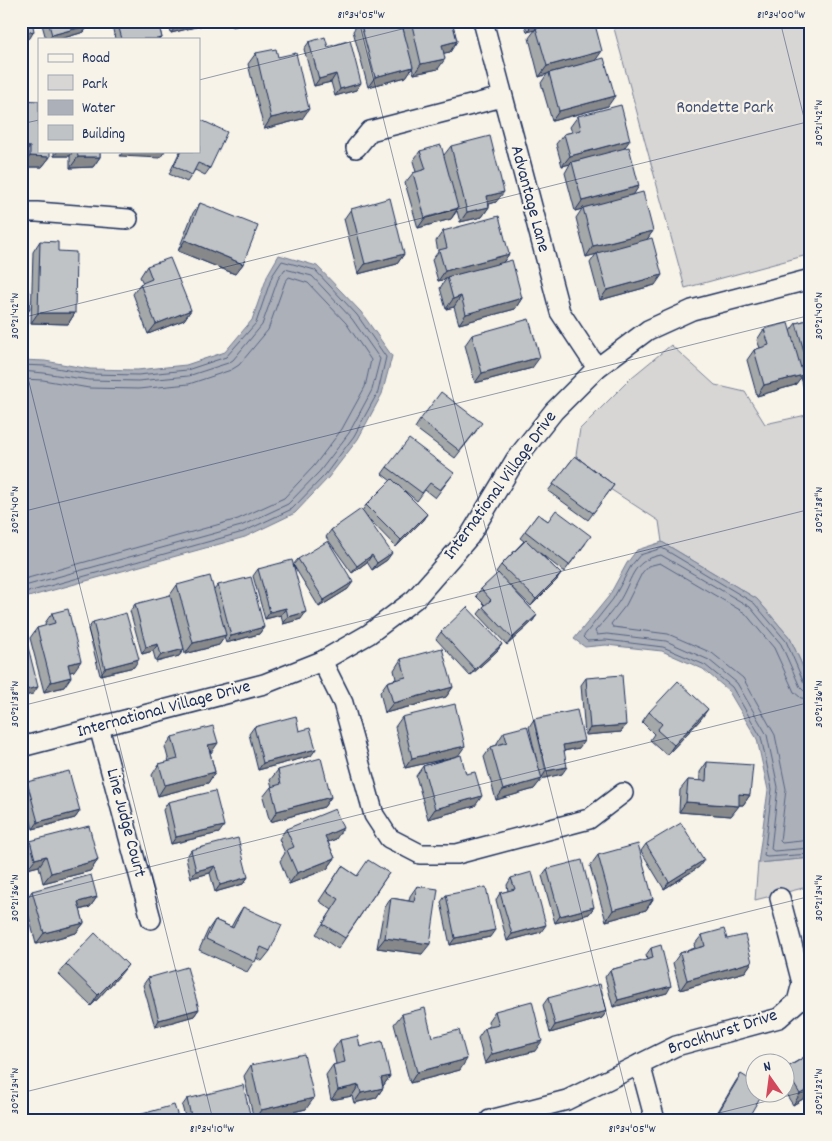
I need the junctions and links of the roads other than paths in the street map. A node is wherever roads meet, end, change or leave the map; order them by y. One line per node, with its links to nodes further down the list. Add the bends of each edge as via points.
1 (483, 21): 2 (street, Advantage Lane)
2 (502, 97): 3 (street, via 370,131); 7 (street, Advantage Lane, via 560,312)
3 (356, 148)
4 (21, 212): 5 (street)
5 (128, 219)
6 (811, 279): 7 (street, International Village Drive, via 692,310 648,330)
7 (597, 368): 8 (street, International Village Drive, via 554,411 516,459 469,537 415,599 369,634)
8 (322, 662): 9 (street, International Village Drive, via 264,684); 11 (street, via 343,703 374,815 389,838 420,854 457,854 589,819)
9 (99, 727): 10 (street, International Village Drive); 13 (street, Line Judge Court)
10 (21, 747)
11 (623, 793)
12 (780, 898): 14 (street, Brockhurst Drive, via 802,983 797,1002 779,1018 676,1046)
13 (151, 919)
14 (640, 1064): 15 (street, Brockhurst Drive, via 567,1100); 16 (street)
15 (490, 1120)
16 (655, 1120)

